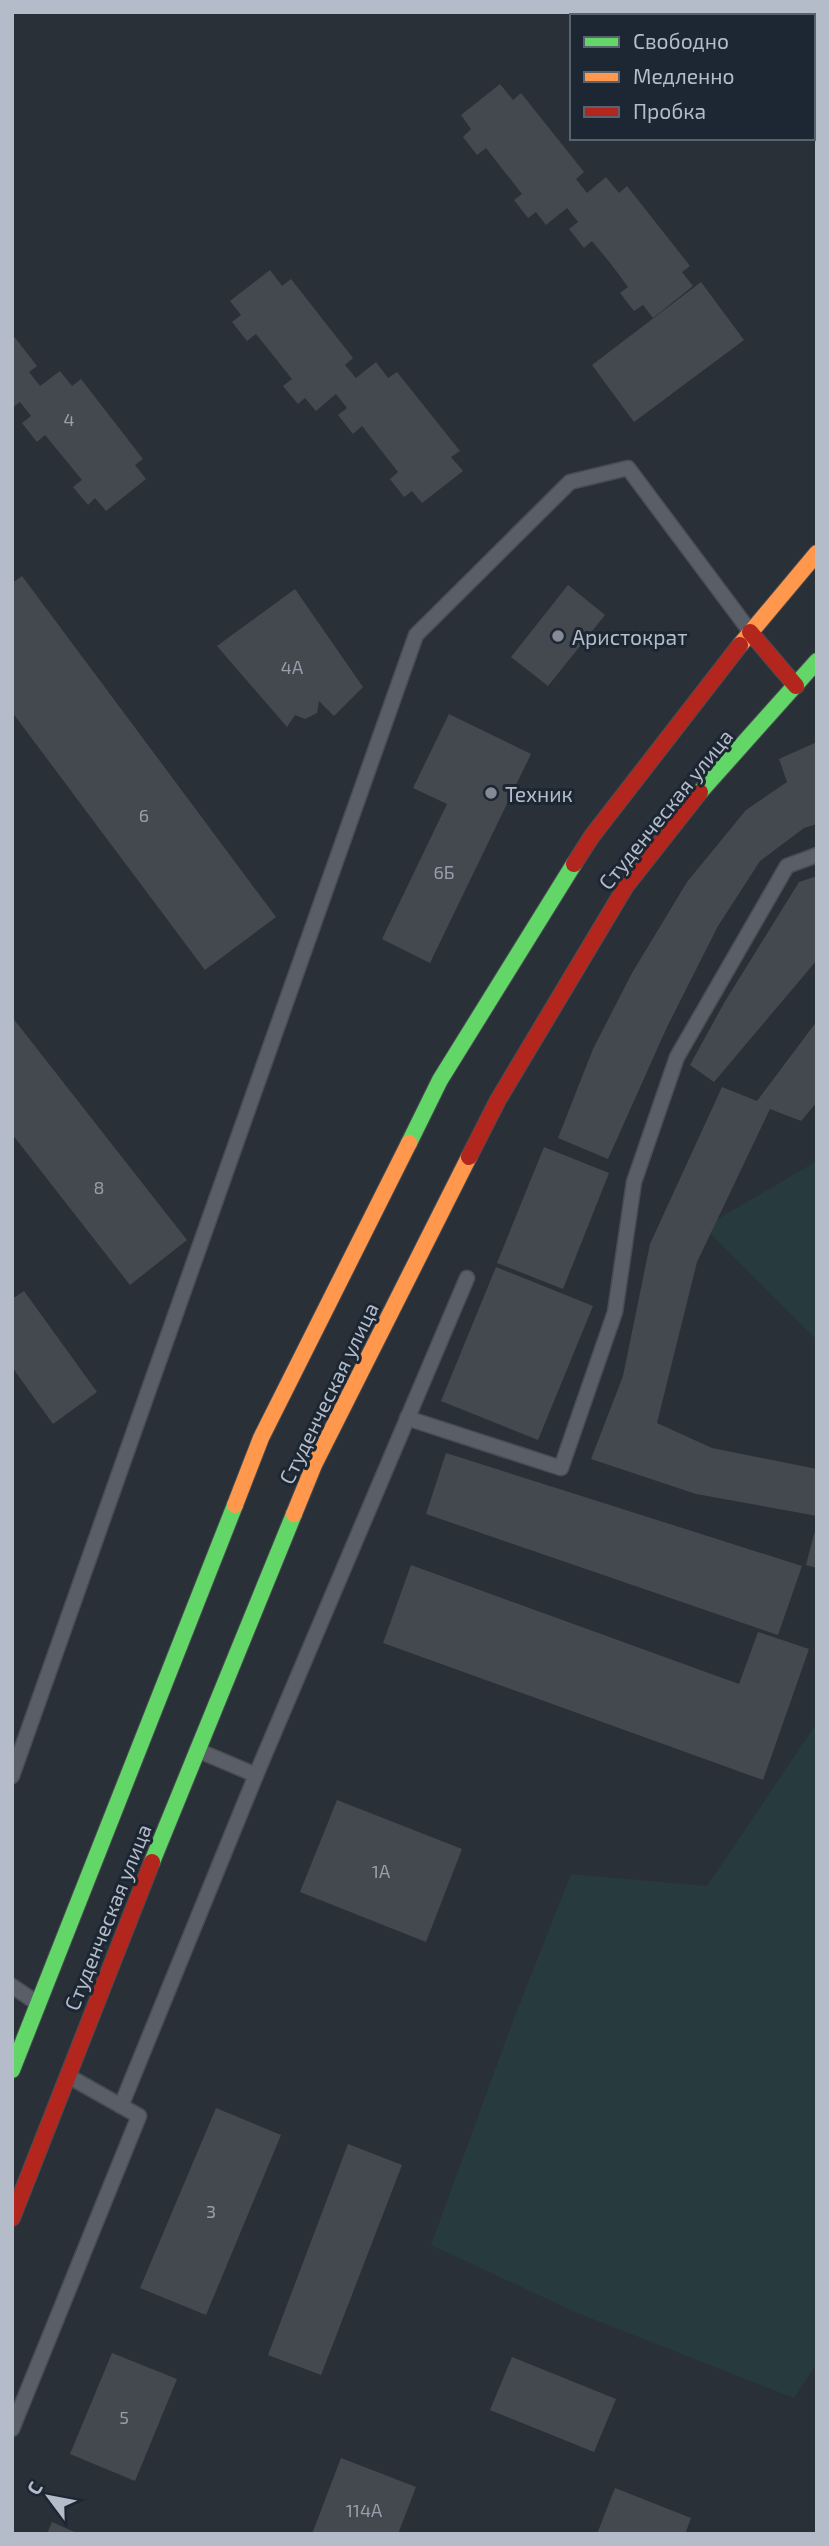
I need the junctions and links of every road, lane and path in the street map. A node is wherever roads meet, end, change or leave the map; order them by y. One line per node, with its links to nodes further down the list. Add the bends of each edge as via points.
1 (817, 554): 2 (main road, Студенческая улица)
2 (750, 632): 4 (main road); 10 (lane, via 628,468 570,482 416,635); 12 (main road, Студенческая улица, via 592,836 440,1080 261,1438)
3 (817, 661): 4 (main road, Студенческая улица)
4 (796, 686): 8 (main road, Студенческая улица, via 706,784 626,886 498,1100 314,1465)
5 (817, 855): 7 (lane, via 787,866 677,1057 634,1182 615,1312 561,1468)
6 (467, 1278): 7 (lane)
7 (407, 1418): 9 (lane)
8 (196, 1749): 9 (lane); 14 (main road, Студенческая улица)
9 (256, 1774): 15 (lane)
10 (12, 1776)
11 (12, 1986): 12 (lane)
12 (38, 2004): 13 (main road, Студенческая улица)
13 (12, 2070)
14 (67, 2076): 15 (lane); 16 (main road, Студенческая улица)
15 (121, 2106): 17 (lane, via 139,2116)
16 (12, 2218)
17 (12, 2429)

